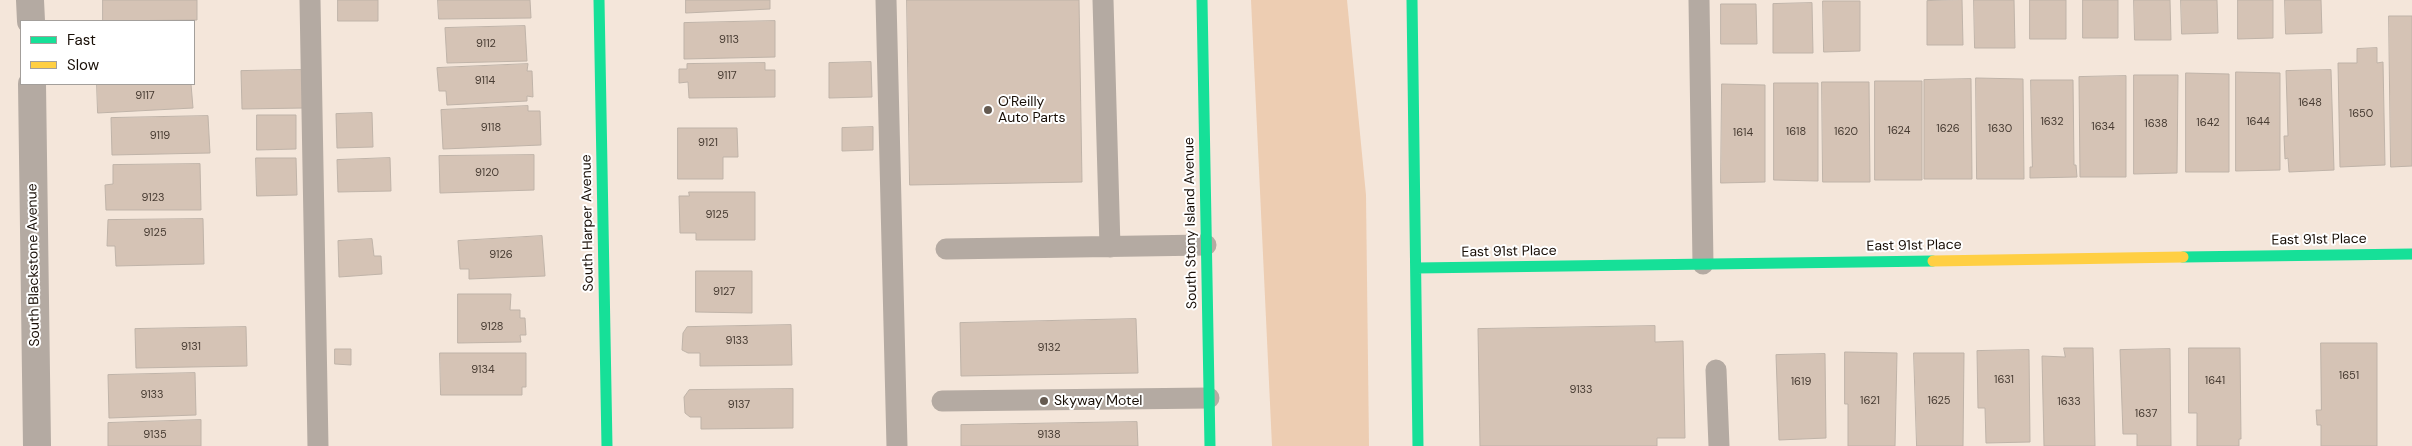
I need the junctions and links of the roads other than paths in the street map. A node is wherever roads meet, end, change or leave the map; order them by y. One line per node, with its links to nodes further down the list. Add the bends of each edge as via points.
1 (30, 0): 9 (street)
2 (310, 0): 21 (lane)
3 (599, 0): 22 (main road, South Harper Avenue)
4 (886, 0): 23 (lane)
5 (1103, 0): 12 (lane)
6 (1202, 0): 11 (main road, South Stony Island Avenue)
7 (1412, 0): 16 (main road)
8 (1699, 0): 15 (lane)
9 (30, 20)
10 (32, 85): 20 (street, South Blackstone Avenue)
11 (1206, 245): 12 (lane); 18 (main road, South Stony Island Avenue)
12 (1110, 247): 13 (lane)
13 (946, 249)
14 (2412, 254): 15 (main road, East 91st Place)
15 (1703, 264): 16 (main road, East 91st Place)
16 (1416, 268): 25 (main road)
17 (1716, 370): 26 (lane)
18 (1209, 398): 19 (lane); 24 (main road, South Stony Island Avenue)
19 (942, 401)
20 (37, 446)
21 (318, 446)
22 (607, 446)
23 (897, 446)
24 (1210, 446)
25 (1418, 446)
26 (1718, 446)

